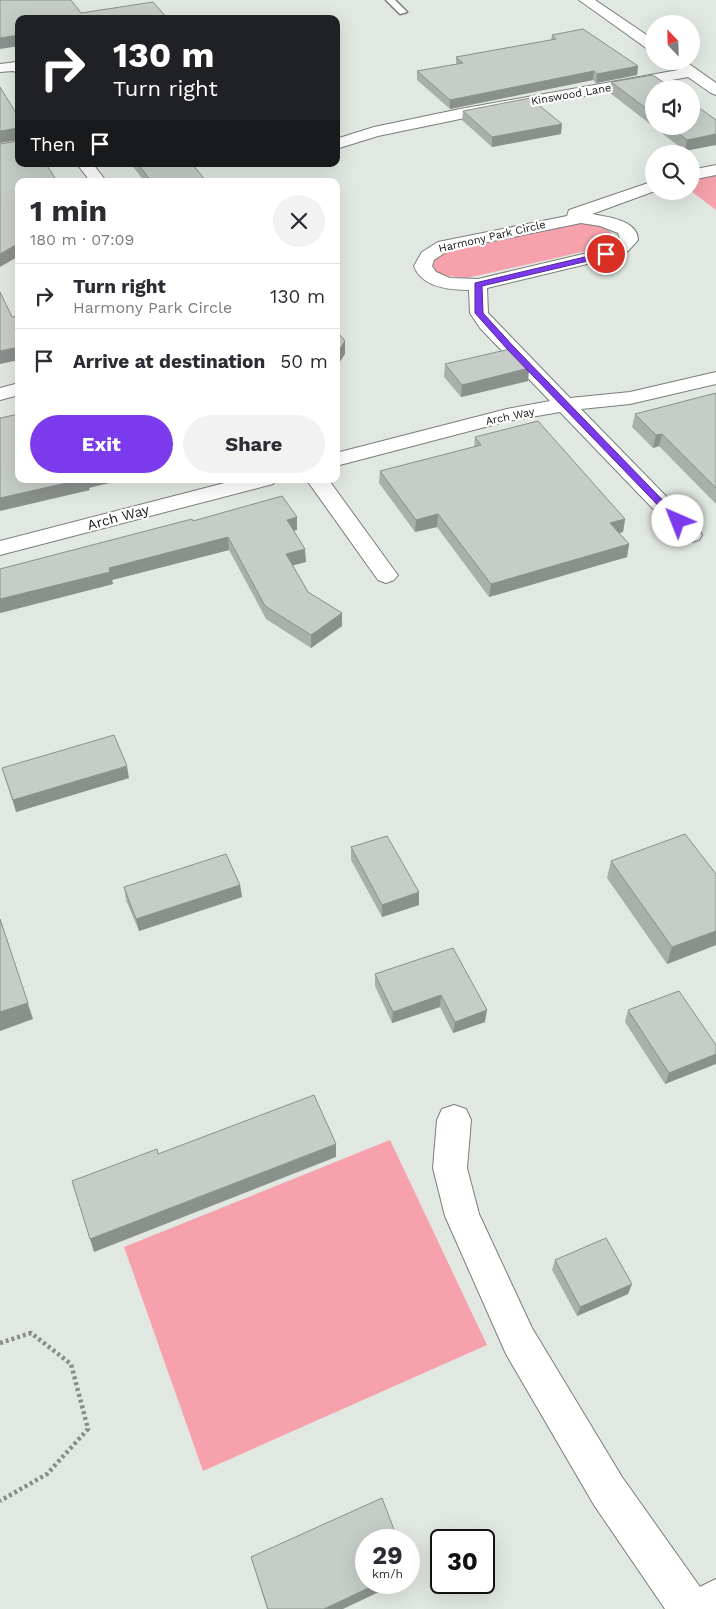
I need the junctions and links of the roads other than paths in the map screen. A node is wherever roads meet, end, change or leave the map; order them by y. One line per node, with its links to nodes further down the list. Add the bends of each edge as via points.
1 (390, 0): 3 (lane)
2 (586, 0): 4 (street)
3 (403, 12)
4 (645, 41)
5 (15, 67): 6 (street)
6 (0, 68)
7 (687, 70): 8 (street)
8 (690, 72): 9 (street); 10 (street, Kinswood Lane, via 460,114 374,132)
9 (716, 90)
10 (340, 143)
11 (87, 167): 14 (street)
12 (716, 170): 13 (street)
13 (700, 174)
14 (96, 178)
15 (645, 190): 18 (street, Harmony Park Circle)
16 (645, 195): 17 (street, Harmony Park Circle, via 635,204)
17 (629, 218): 18 (street, Harmony Park Circle, via 615,223 600,219); 19 (street, Harmony Park Circle, via 629,236 621,249)
18 (562, 220): 19 (street, Harmony Park Circle, via 444,246 424,258 422,264 433,278 459,285)
19 (478, 285): 23 (street, via 479,313)
20 (716, 378): 23 (street, Arch Way, via 630,398)
21 (15, 391): 22 (street)
22 (0, 394)
23 (565, 405): 24 (street, Arch Way, via 507,415); 27 (street)
24 (340, 459)
25 (250, 483): 28 (street, Arch Way)
26 (320, 483): 29 (street)
27 (691, 535)
28 (0, 548)
29 (386, 575)
30 (454, 1120): 32 (street, via 450,1168 462,1216 519,1341 608,1491)
31 (716, 1600): 33 (street)
32 (690, 1609)
33 (700, 1609)

